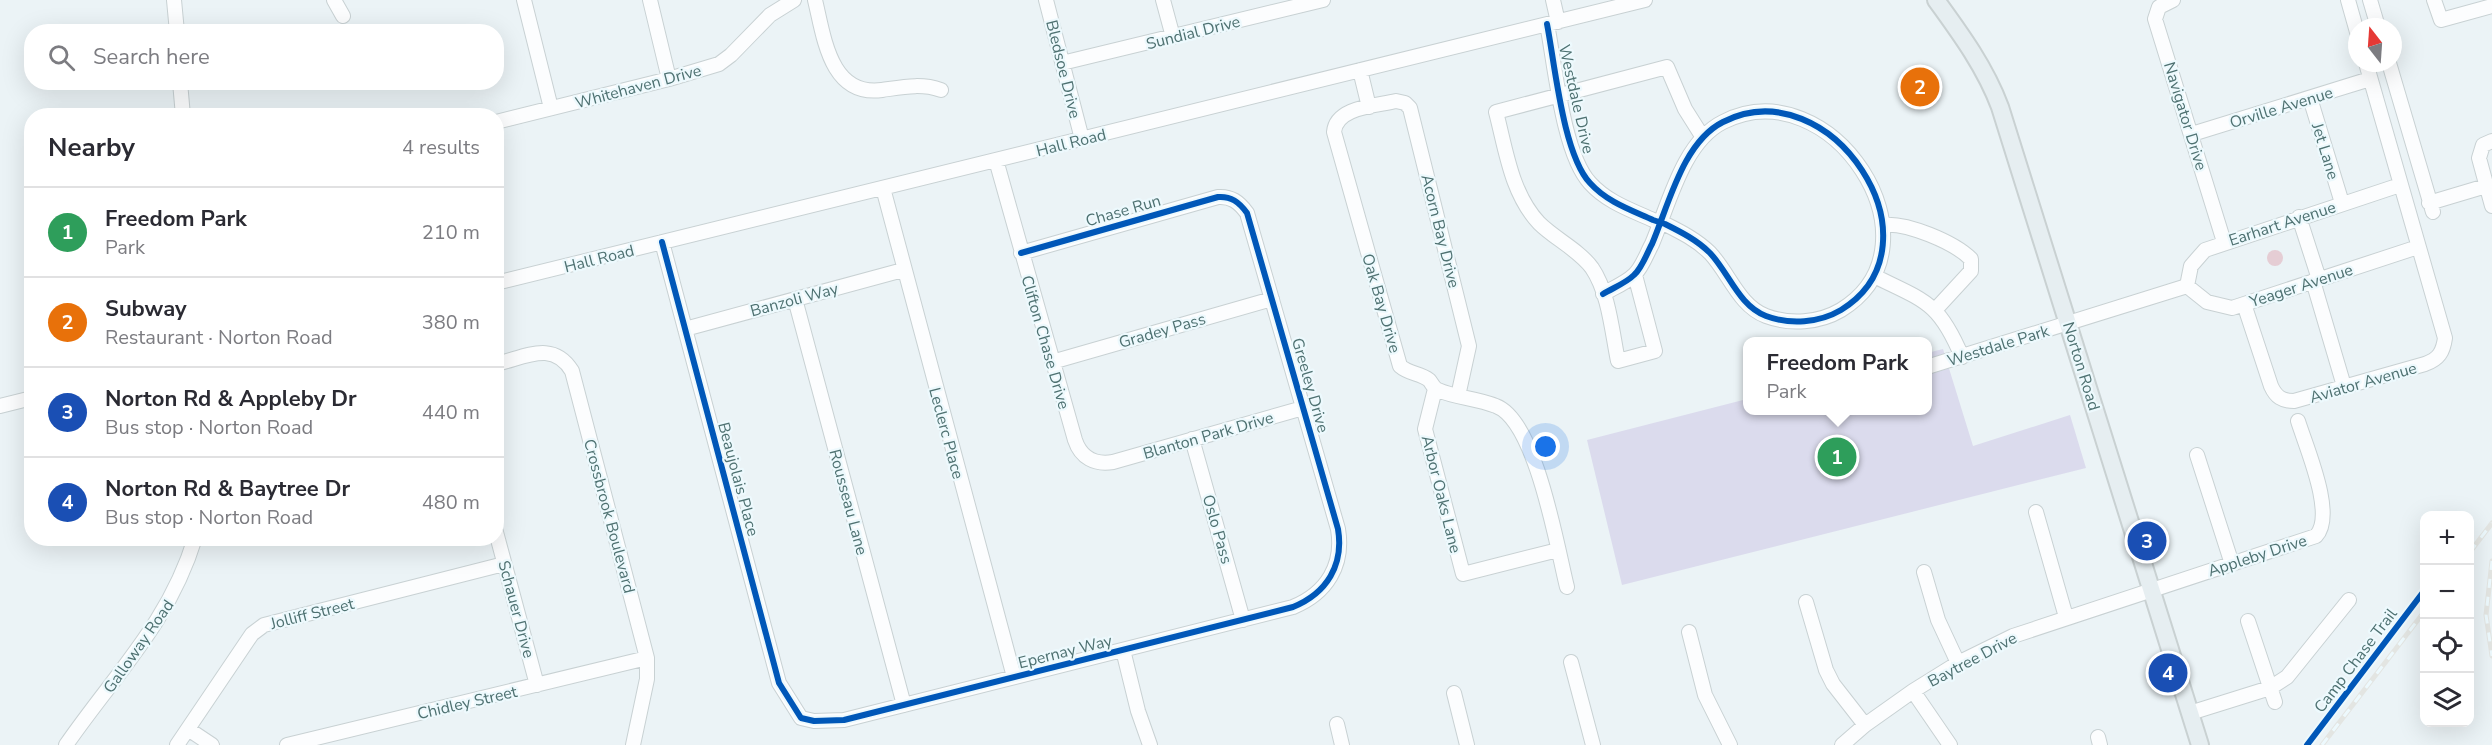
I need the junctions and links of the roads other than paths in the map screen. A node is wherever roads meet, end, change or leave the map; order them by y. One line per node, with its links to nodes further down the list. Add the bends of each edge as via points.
1 (174, 0): 23 (street)
2 (334, 0): 19 (street)
3 (524, 0): 37 (street)
4 (650, 0): 29 (street)
5 (794, 0): 29 (street, Whitehaven Drive, via 770,15 719,64)
6 (815, 0): 32 (street, via 835,68 850,84 870,92 924,85)
7 (1046, 0): 25 (street, Bledsoe Drive)
8 (1163, 0): 24 (street)
9 (1323, 0): 17 (street, Sundial Drive)
10 (1553, 0): 22 (street, Westdale Drive)
11 (1646, 0): 22 (street, Hall Road)
12 (1936, 0): 68 (main road, Norton Road, via 1993,89)
13 (2173, 0): 39 (street, Navigator Drive, via 2159,7 2155,20)
14 (2348, 0): 20 (street)
15 (2370, 0): 21 (street)
16 (2434, 0): 18 (street, via 2441,20)
17 (1280, 5): 24 (street, Sundial Drive)
18 (2492, 6)
19 (343, 16)
20 (2353, 18)
21 (2375, 18)
22 (1553, 23): 26 (street, Hall Road); 33 (street, Westdale Drive)
23 (176, 24)
24 (1173, 37): 25 (street, Sundial Drive)
25 (1062, 63): 41 (street, Bledsoe Drive)
26 (1360, 70): 35 (street); 41 (street, Hall Road)
27 (2368, 72): 30 (street)
28 (2392, 72): 45 (street, via 2431,208)
29 (669, 79): 37 (street, Whitehaven Drive)
30 (2370, 80): 34 (street, Orville Avenue); 44 (street)
31 (181, 90): 36 (street)
32 (941, 90)
33 (1561, 95): 40 (street, via 1667,67); 51 (street, Westdale Drive, via 1572,149 1590,183 1608,199); 63 (street, via 1496,112 1516,189 1539,223 1591,267)
34 (2310, 98): 39 (street, Orville Avenue); 48 (street, Jet Lane)
35 (1369, 107): 75 (street, Oak Bay Drive, via 1341,115 1334,132 1400,366 1428,379); 76 (street, Acorn Bay Drive, via 1401,101 1410,108 1469,346)
36 (182, 108)
37 (551, 108): 38 (street, Whitehaven Drive)
38 (504, 120)
39 (2192, 134): 54 (street, Navigator Drive)
40 (1702, 136): 51 (street, via 1692,149); 52 (street, via 1722,122 1747,114 1770,112 1807,122 1833,136 1856,160 1875,195)
41 (1082, 139): 43 (street, Hall Road)
42 (2492, 141): 45 (street, via 2479,151)
43 (996, 160): 46 (street, Hall Road); 56 (street, Clifton Chase Drive)
44 (2400, 185): 48 (street, Earhart Avenue); 55 (street, Aviator Avenue)
45 (2487, 186): 49 (street)
46 (883, 188): 53 (street, Hall Road); 57 (street, Leclerc Place)
47 (1233, 199): 56 (street, Chase Run, via 1218,197); 64 (street, Greeley Drive, via 1247,213)
48 (2342, 204): 50 (street, Earhart Avenue)
49 (2492, 206)
50 (2299, 217): 54 (street, Earhart Avenue); 60 (street)
51 (1661, 222): 58 (street); 59 (street, Westdale Drive, via 1697,241 1720,265 1748,305 1776,320 1820,320 1835,314 1862,293)
52 (1883, 225): 59 (street); 67 (street, via 1921,231 1971,259 1971,271)
53 (662, 242): 61 (street, Hall Road); 69 (street, Beaujolais Place)
54 (2224, 242): 62 (street, Earhart Avenue, via 2199,253 2191,266)
55 (2418, 247): 60 (street, Yeager Avenue); 74 (street, Aviator Avenue, via 2445,338 2443,350 2436,360 2425,364)
56 (1021, 253): 72 (street, Clifton Chase Drive)
57 (903, 270): 65 (street, Banzoli Way); 104 (street, Leclerc Place)
58 (1635, 275): 63 (street); 63 (street, via 1655,351 1618,361)
59 (1874, 276): 67 (street)
60 (2316, 280): 66 (street, Yeager Avenue); 74 (street)
61 (504, 281)
62 (2187, 286): 66 (street, Yeager Avenue, via 2218,306 2232,308); 68 (street, Westdale Park)
63 (1603, 294)
64 (1272, 298): 72 (street, Gradey Pass); 79 (street, Greeley Drive)
65 (795, 299): 69 (street, Banzoli Way); 110 (street, Rousseau Lane)
66 (2244, 304): 74 (street, Aviator Avenue, via 2275,395 2284,401 2294,401)
67 (1936, 309): 70 (street)
68 (2068, 324): 70 (street, Westdale Park); 93 (main road, Norton Road)
69 (685, 329): 112 (street, Beaujolais Place, via 779,683)
70 (1962, 357): 73 (street, Westdale Park)
71 (504, 362): 101 (street, Crossbrook Boulevard, via 548,352 559,354 572,371)
72 (1052, 362): 83 (street, Clifton Chase Drive, via 1077,448 1097,463)
73 (1932, 366)
74 (2344, 386)
75 (1435, 389): 76 (street, Oak Bay Drive); 87 (street, Arbor Oaks Lane, via 1425,429 1463,574)
76 (1458, 396): 87 (street, Oak Bay Drive, via 1498,406 1511,418 1535,458)
77 (24, 400): 78 (street)
78 (0, 406)
79 (1303, 408): 81 (street, Blanton Park Drive); 91 (street, Greeley Drive, via 1340,539 1337,565)
80 (2298, 421): 89 (street, Appleby Drive, via 2323,500 2323,526 2316,536)
81 (1192, 439): 83 (street, Blanton Park Drive); 97 (street, Oslo Pass)
82 (2197, 455): 89 (street)
83 (1113, 462)
84 (2036, 512): 96 (street)
85 (192, 546): 116 (street, Galloway Road, via 166,608)
86 (500, 546): 88 (street, Schauer Drive)
87 (1558, 550): 92 (street, Oak Bay Drive)
88 (504, 564): 105 (street, Schauer Drive); 115 (street, Jolliff Street, via 264,625 252,634)
89 (2232, 564): 93 (street, Appleby Drive)
90 (1924, 572): 103 (street, via 1938,620)
91 (1328, 583): 97 (street, Epernay Way, via 1306,602)
92 (1567, 587)
93 (2151, 589): 96 (street, Baytree Drive); 111 (main road, Norton Road)
94 (2349, 600): 106 (street, via 2287,677)
95 (1806, 602): 114 (street, via 1826,670)
96 (2066, 616): 103 (street, Baytree Drive)
97 (1243, 620): 100 (street, Epernay Way)
98 (2248, 621): 106 (street)
99 (1689, 632): 125 (street, via 1705,696)
100 (1123, 650): 104 (street, Epernay Way); 121 (street)
101 (646, 658): 105 (street, Chidley Street); 120 (street, Crossbrook Boulevard, via 647,679)
102 (1571, 663): 124 (street)
103 (1958, 663): 107 (street, Baytree Drive)
104 (1014, 677): 110 (street, Epernay Way)
105 (537, 685): 119 (street, Chidley Street)
106 (2270, 688): 109 (street); 111 (street)
107 (1913, 691): 114 (street, Baytree Drive); 127 (street)
108 (1454, 693): 123 (street)
109 (2275, 702)
110 (904, 705): 112 (street, Epernay Way, via 844,720)
111 (2190, 713): 128 (main road, Norton Road)
112 (801, 718)
113 (1337, 724): 122 (street)
114 (1865, 725): 126 (street, Baytree Drive)
115 (188, 729): 117 (street, Jolliff Street); 118 (street)
116 (66, 745)
117 (177, 745)
118 (212, 745)
119 (287, 745)
120 (633, 745)
121 (1150, 745)
122 (1342, 745)
123 (1467, 745)
124 (1593, 745)
125 (1730, 745)
126 (1842, 745)
127 (1950, 745)
128 (2200, 745)

